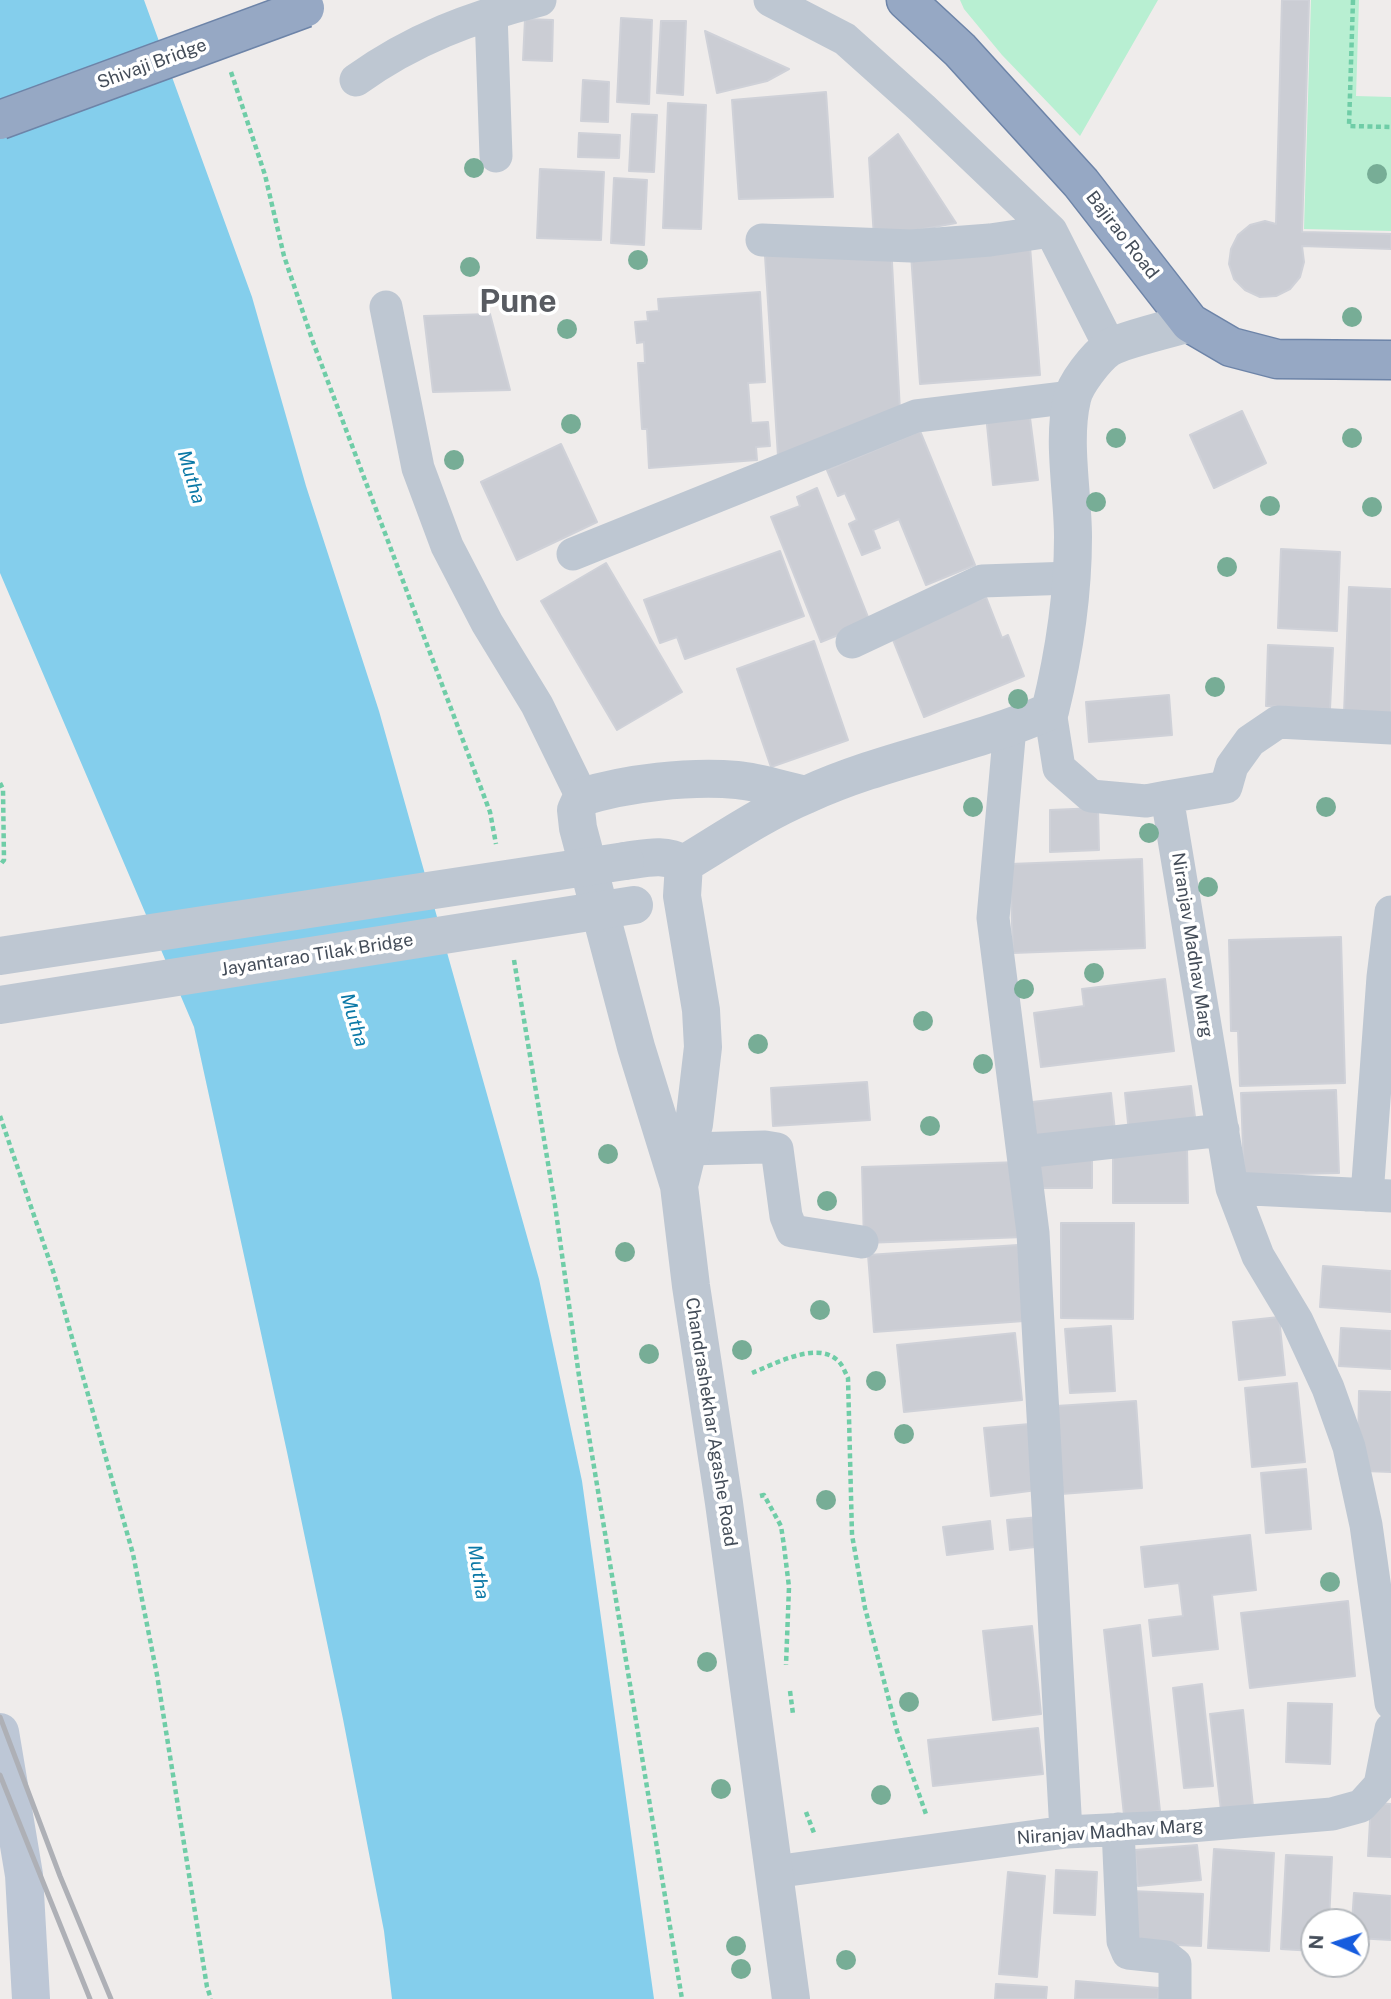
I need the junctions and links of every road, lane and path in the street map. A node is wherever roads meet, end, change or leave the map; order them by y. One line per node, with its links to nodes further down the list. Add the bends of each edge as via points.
1 (540, 0): 6 (street)
2 (770, 0): 12 (street, via 845,39)
3 (906, 0): 15 (highway, Bajirao Road, via 960,50 1081,183)
4 (1353, 0): 10 (path, via 1349,125)
5 (316, 4): 9 (highway, Shivaji Bridge, bridge)
6 (491, 13): 8 (street, via 438,31); 11 (street)
7 (229, 66): 29 (path, via 313,342 491,812)
8 (356, 80)
9 (0, 120)
10 (1391, 127)
11 (496, 156)
12 (1051, 232): 13 (street, via 911,246); 16 (street)
13 (762, 240)
14 (386, 307): 27 (street, via 418,468 447,545 537,705)
15 (1190, 323): 16 (street); 17 (highway, Bajirao Road, via 1231,347 1277,359)
16 (1110, 347): 18 (street, via 1089,368)
17 (1391, 360)
18 (1072, 397): 19 (street, via 916,416); 20 (street)
19 (573, 554)
20 (1072, 578): 21 (street, via 982,581); 22 (street, via 1061,666)
21 (852, 642)
22 (1049, 711): 23 (street); 28 (street, via 1059,768 1091,796 1146,801)
23 (1010, 727): 26 (street); 39 (street, via 993,918)
24 (1391, 728): 28 (street, via 1278,722 1250,741 1232,766 1226,788)
25 (0, 783): 30 (path, via 4,860)
26 (806, 794): 27 (street, via 738,780 613,787); 31 (street, via 736,832)
27 (582, 797): 40 (street, via 576,810 578,828 636,1047)
28 (1167, 797): 37 (street, Niranjav Madhav Marg)
29 (497, 853)
30 (0, 865)
31 (683, 880): 34 (street, bridge, via 672,858 658,856); 35 (street, Jayantarao Tilak Bridge, bridge, via 634,905); 38 (street, Chandrashekhar Agashe Road, via 703,1047)
32 (1391, 912): 42 (street, via 1383,977)
33 (512, 949): 60 (path)
34 (0, 956)
35 (0, 1005)
36 (0, 1116): 59 (path, via 54,1274 133,1554)
37 (1223, 1130): 39 (street); 41 (street, Niranjav Madhav Marg)
38 (688, 1149): 40 (street, Chandrashekhar Agashe Road); 43 (street, via 777,1149 792,1231)
39 (1023, 1152): 55 (street, via 1033,1233)
40 (679, 1186): 57 (street, Chandrashekhar Agashe Road)
41 (1232, 1188): 42 (street); 48 (street, Niranjav Madhav Marg, via 1258,1256 1297,1321 1328,1388 1349,1447 1366,1525)
42 (1379, 1196)
43 (862, 1242)
44 (752, 1373): 53 (path, via 804,1353 826,1353 838,1360 848,1378 852,1535 897,1731)
45 (764, 1495): 46 (path, via 781,1526 789,1587)
46 (786, 1676)
47 (789, 1689): 49 (path)
48 (1391, 1703)
49 (793, 1716)
50 (1391, 1729): 54 (street, Niranjav Madhav Marg, via 1380,1785 1362,1806 1332,1814)
51 (0, 1732): 58 (main road, via 24,1875)
52 (805, 1807): 56 (path)
53 (928, 1826)
54 (1118, 1829): 55 (street, Niranjav Madhav Marg); 62 (street, via 1123,1941 1128,1953 1166,1957 1175,1965)
55 (1066, 1832): 57 (street, Niranjav Madhav Marg)
56 (816, 1838)
57 (774, 1872): 61 (street, Chandrashekhar Agashe Road)
58 (31, 1999)
59 (211, 1999)
60 (682, 1999)
61 (791, 1999)
62 (1175, 1999)

